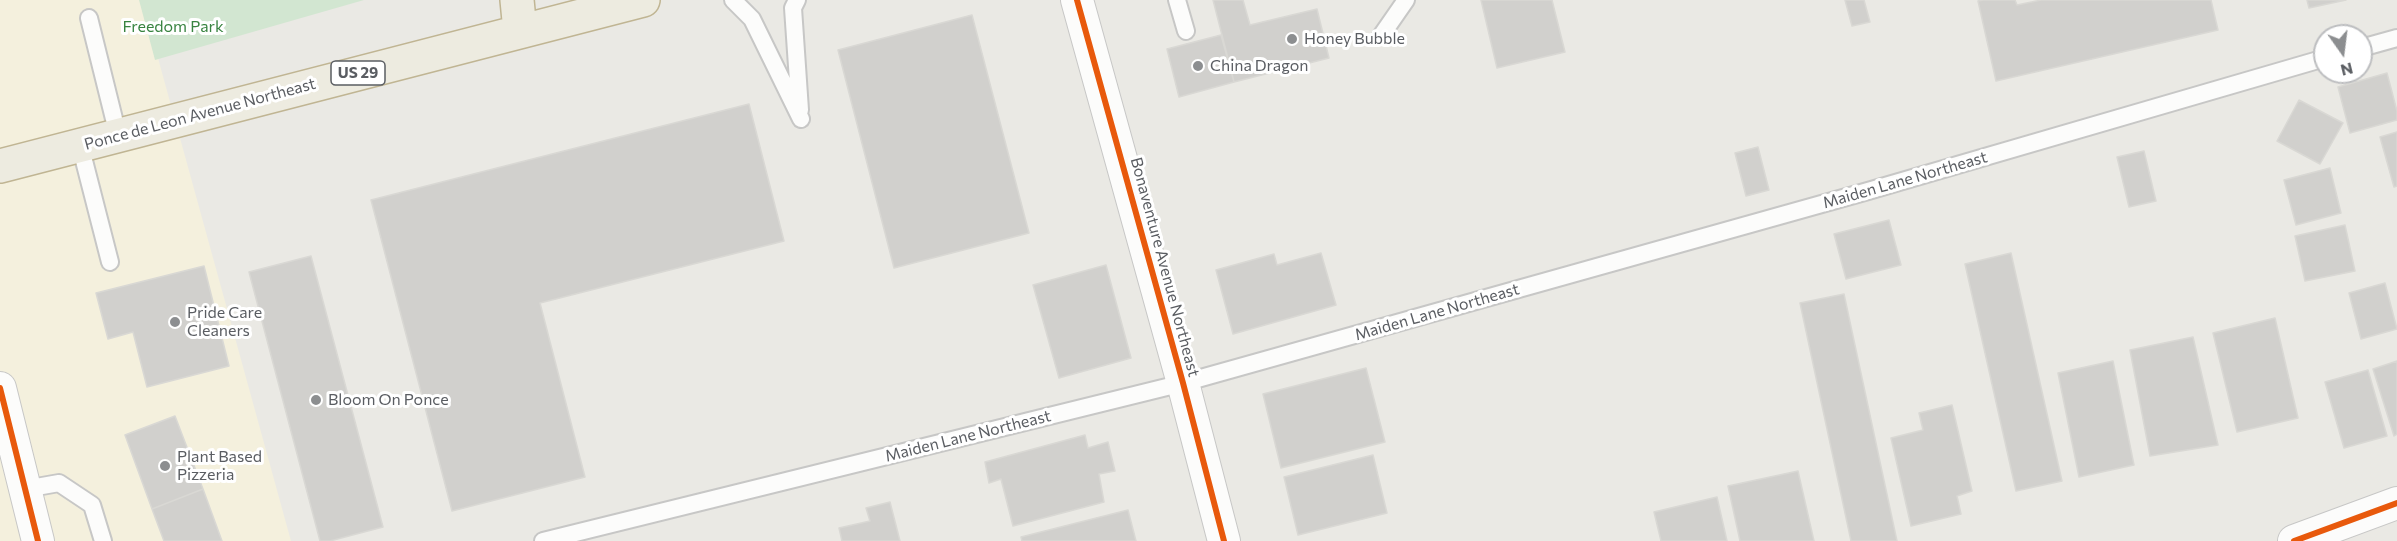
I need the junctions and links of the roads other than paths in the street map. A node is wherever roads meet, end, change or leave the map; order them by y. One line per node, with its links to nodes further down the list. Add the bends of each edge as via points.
1 (643, 0): 7 (highway, Ponce de Leon Avenue Northeast / US 29)
2 (733, 0): 3 (lane, via 752,19 801,119 793,8)
3 (797, 0)
4 (1177, 0): 10 (lane)
5 (1406, 0): 11 (lane)
6 (1080, 1): 19 (street, Bonaventure Avenue Northeast)
7 (597, 6): 8 (highway, Ponce de Leon Avenue Northeast / US 29)
8 (519, 16): 15 (highway, Ponce de Leon Avenue Northeast / US 29)
9 (89, 18): 15 (lane)
10 (1186, 31)
11 (1381, 36)
12 (2397, 38): 13 (lane)
13 (2373, 45)
14 (2313, 61): 19 (lane, Maiden Lane Northeast)
15 (118, 135): 16 (highway, Ponce de Leon Avenue Northeast / US 29)
16 (80, 145): 17 (highway, Ponce de Leon Avenue Northeast / US 29); 18 (lane)
17 (0, 166)
18 (110, 262)
19 (1183, 383): 25 (lane, Maiden Lane Northeast); 26 (street, Bonaventure Avenue Northeast)
20 (0, 389): 21 (street)
21 (25, 489): 23 (street); 24 (lane, via 59,483 92,506)
22 (2397, 503): 27 (street)
23 (38, 541)
24 (103, 541)
25 (543, 541)
26 (1224, 541)
27 (2294, 541)

